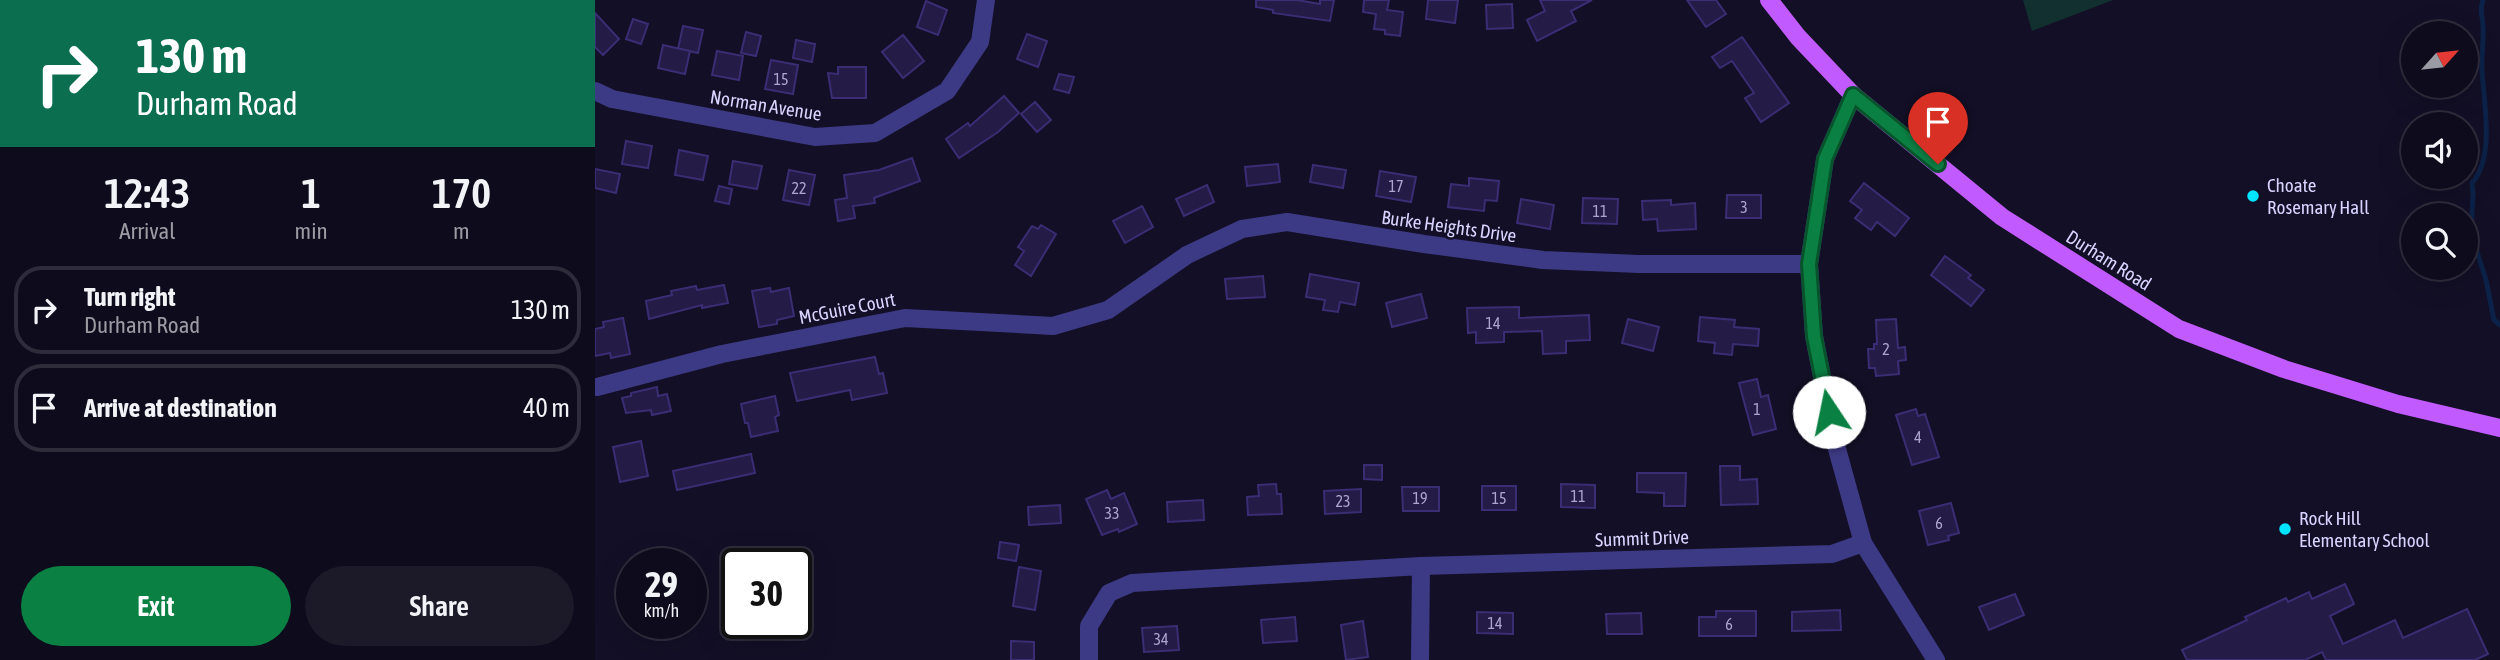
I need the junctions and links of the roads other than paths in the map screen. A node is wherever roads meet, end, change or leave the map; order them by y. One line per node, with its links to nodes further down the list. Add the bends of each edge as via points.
1 (986, 0): 3 (street, Norman Avenue, via 981,42 947,92 874,133 815,137 612,99)
2 (1769, 0): 4 (main road, Durham Road)
3 (595, 91)
4 (1853, 95): 5 (street, via 1825,159); 8 (main road, Durham Road, via 2002,217 2179,329 2297,373 2398,404)
5 (1809, 264): 6 (street, Burke Heights Drive, via 1543,260 1287,222 1242,229 1187,255); 9 (street, via 1814,336 1834,438)
6 (1108, 310): 7 (street, McGuire Court, via 1053,326 905,318 722,354)
7 (597, 387)
8 (2500, 428)
9 (1863, 543): 10 (street, Summit Drive, via 1832,554); 13 (street)
10 (1421, 566): 11 (street, Summit Drive, via 1132,583 1109,593 1089,626); 12 (street)
11 (1089, 660)
12 (1420, 660)
13 (1936, 660)

